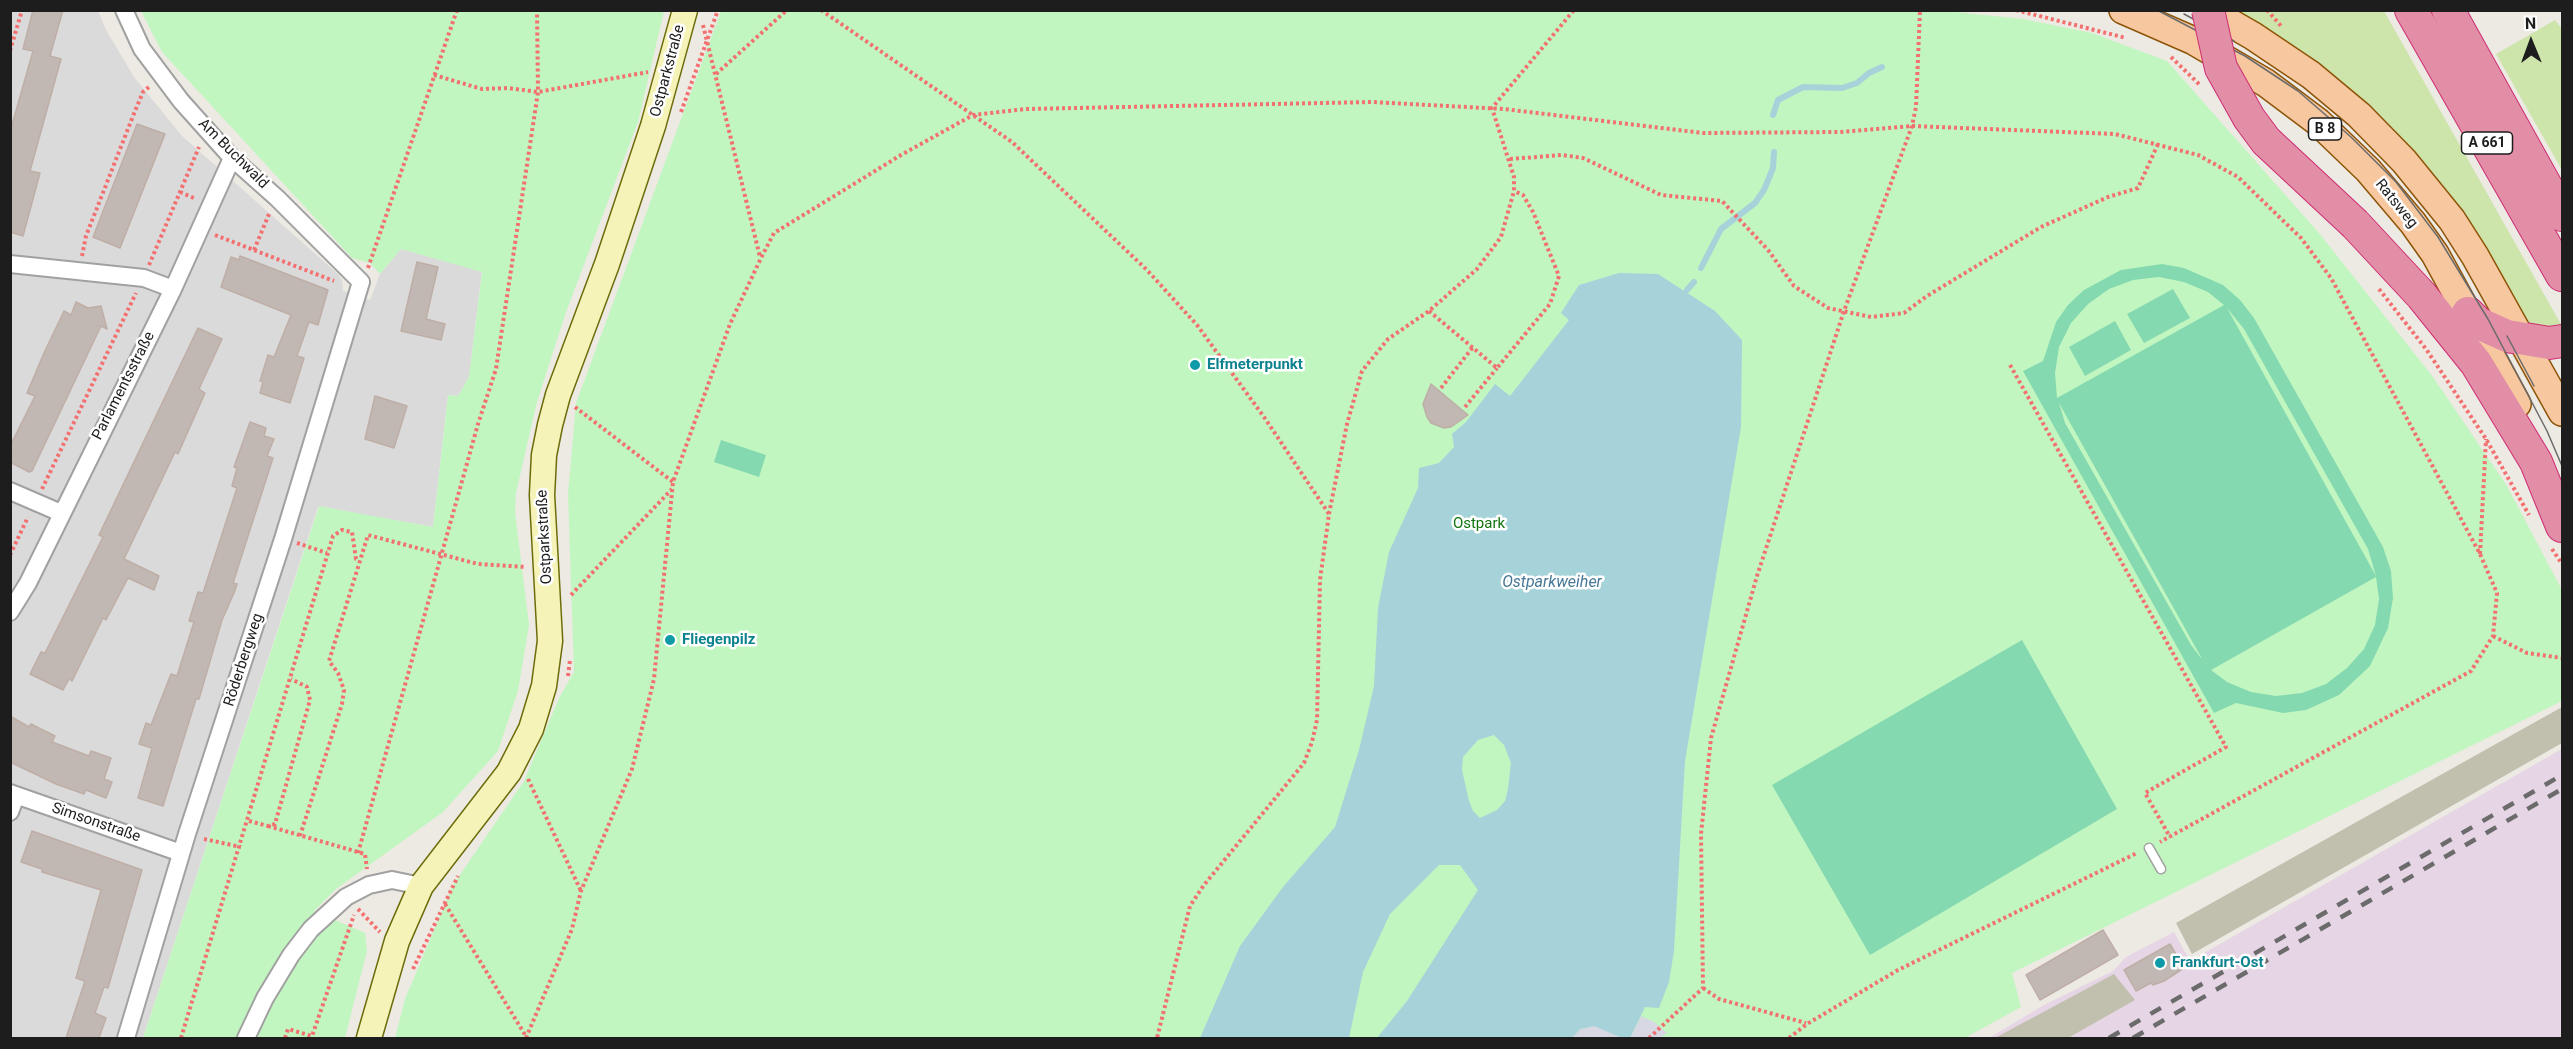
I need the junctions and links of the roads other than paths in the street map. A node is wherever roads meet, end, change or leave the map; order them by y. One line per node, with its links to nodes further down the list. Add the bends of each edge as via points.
1 (124, 10): 7 (street, Am Buchwald, via 154,67)
2 (685, 10): 26 (street, Ostparkstraße, via 653,126 550,425 542,495 549,649 544,686 531,729 509,772)
3 (2124, 10): 13 (main road, Ratsweg / B 8, via 2226,58 2318,122 2368,170 2413,223)
4 (2208, 10): 14 (main road, B 8, via 2284,55 2382,138 2452,220); 20 (highway, bridge, via 2221,68 2266,141 2355,224 2422,296 2476,363 2536,462)
5 (2411, 10): 10 (highway, A 661)
6 (2448, 10): 8 (highway, A 661)
7 (232, 158): 11 (street, Am Buchwald); 12 (street, Parlamentsstraße)
8 (2562, 215)
9 (10, 264): 12 (street, via 144,278)
10 (2562, 275)
11 (362, 282): 24 (street, Röderbergweg)
12 (173, 289): 19 (street, Parlamentsstraße)
13 (2468, 313): 14 (highway, via 2487,328); 18 (main road, Ratsweg / B 8, via 2547,460)
14 (2523, 340): 15 (highway); 16 (main road, B 8)
15 (2562, 341)
16 (2562, 412)
17 (10, 491): 19 (street)
18 (2562, 496)
19 (61, 513): 21 (street, Parlamentsstraße)
20 (2548, 531)
21 (10, 612)
22 (12, 800): 24 (street, Simsonstraße)
23 (2149, 848): 25 (lane)
24 (181, 853): 27 (street, Röderbergweg)
25 (2161, 869)
26 (421, 886): 28 (street, via 392,880 369,885 346,897 311,929 291,955); 29 (street, Ostparkstraße, via 397,941)
27 (126, 1038)
28 (246, 1038)
29 (369, 1038)

